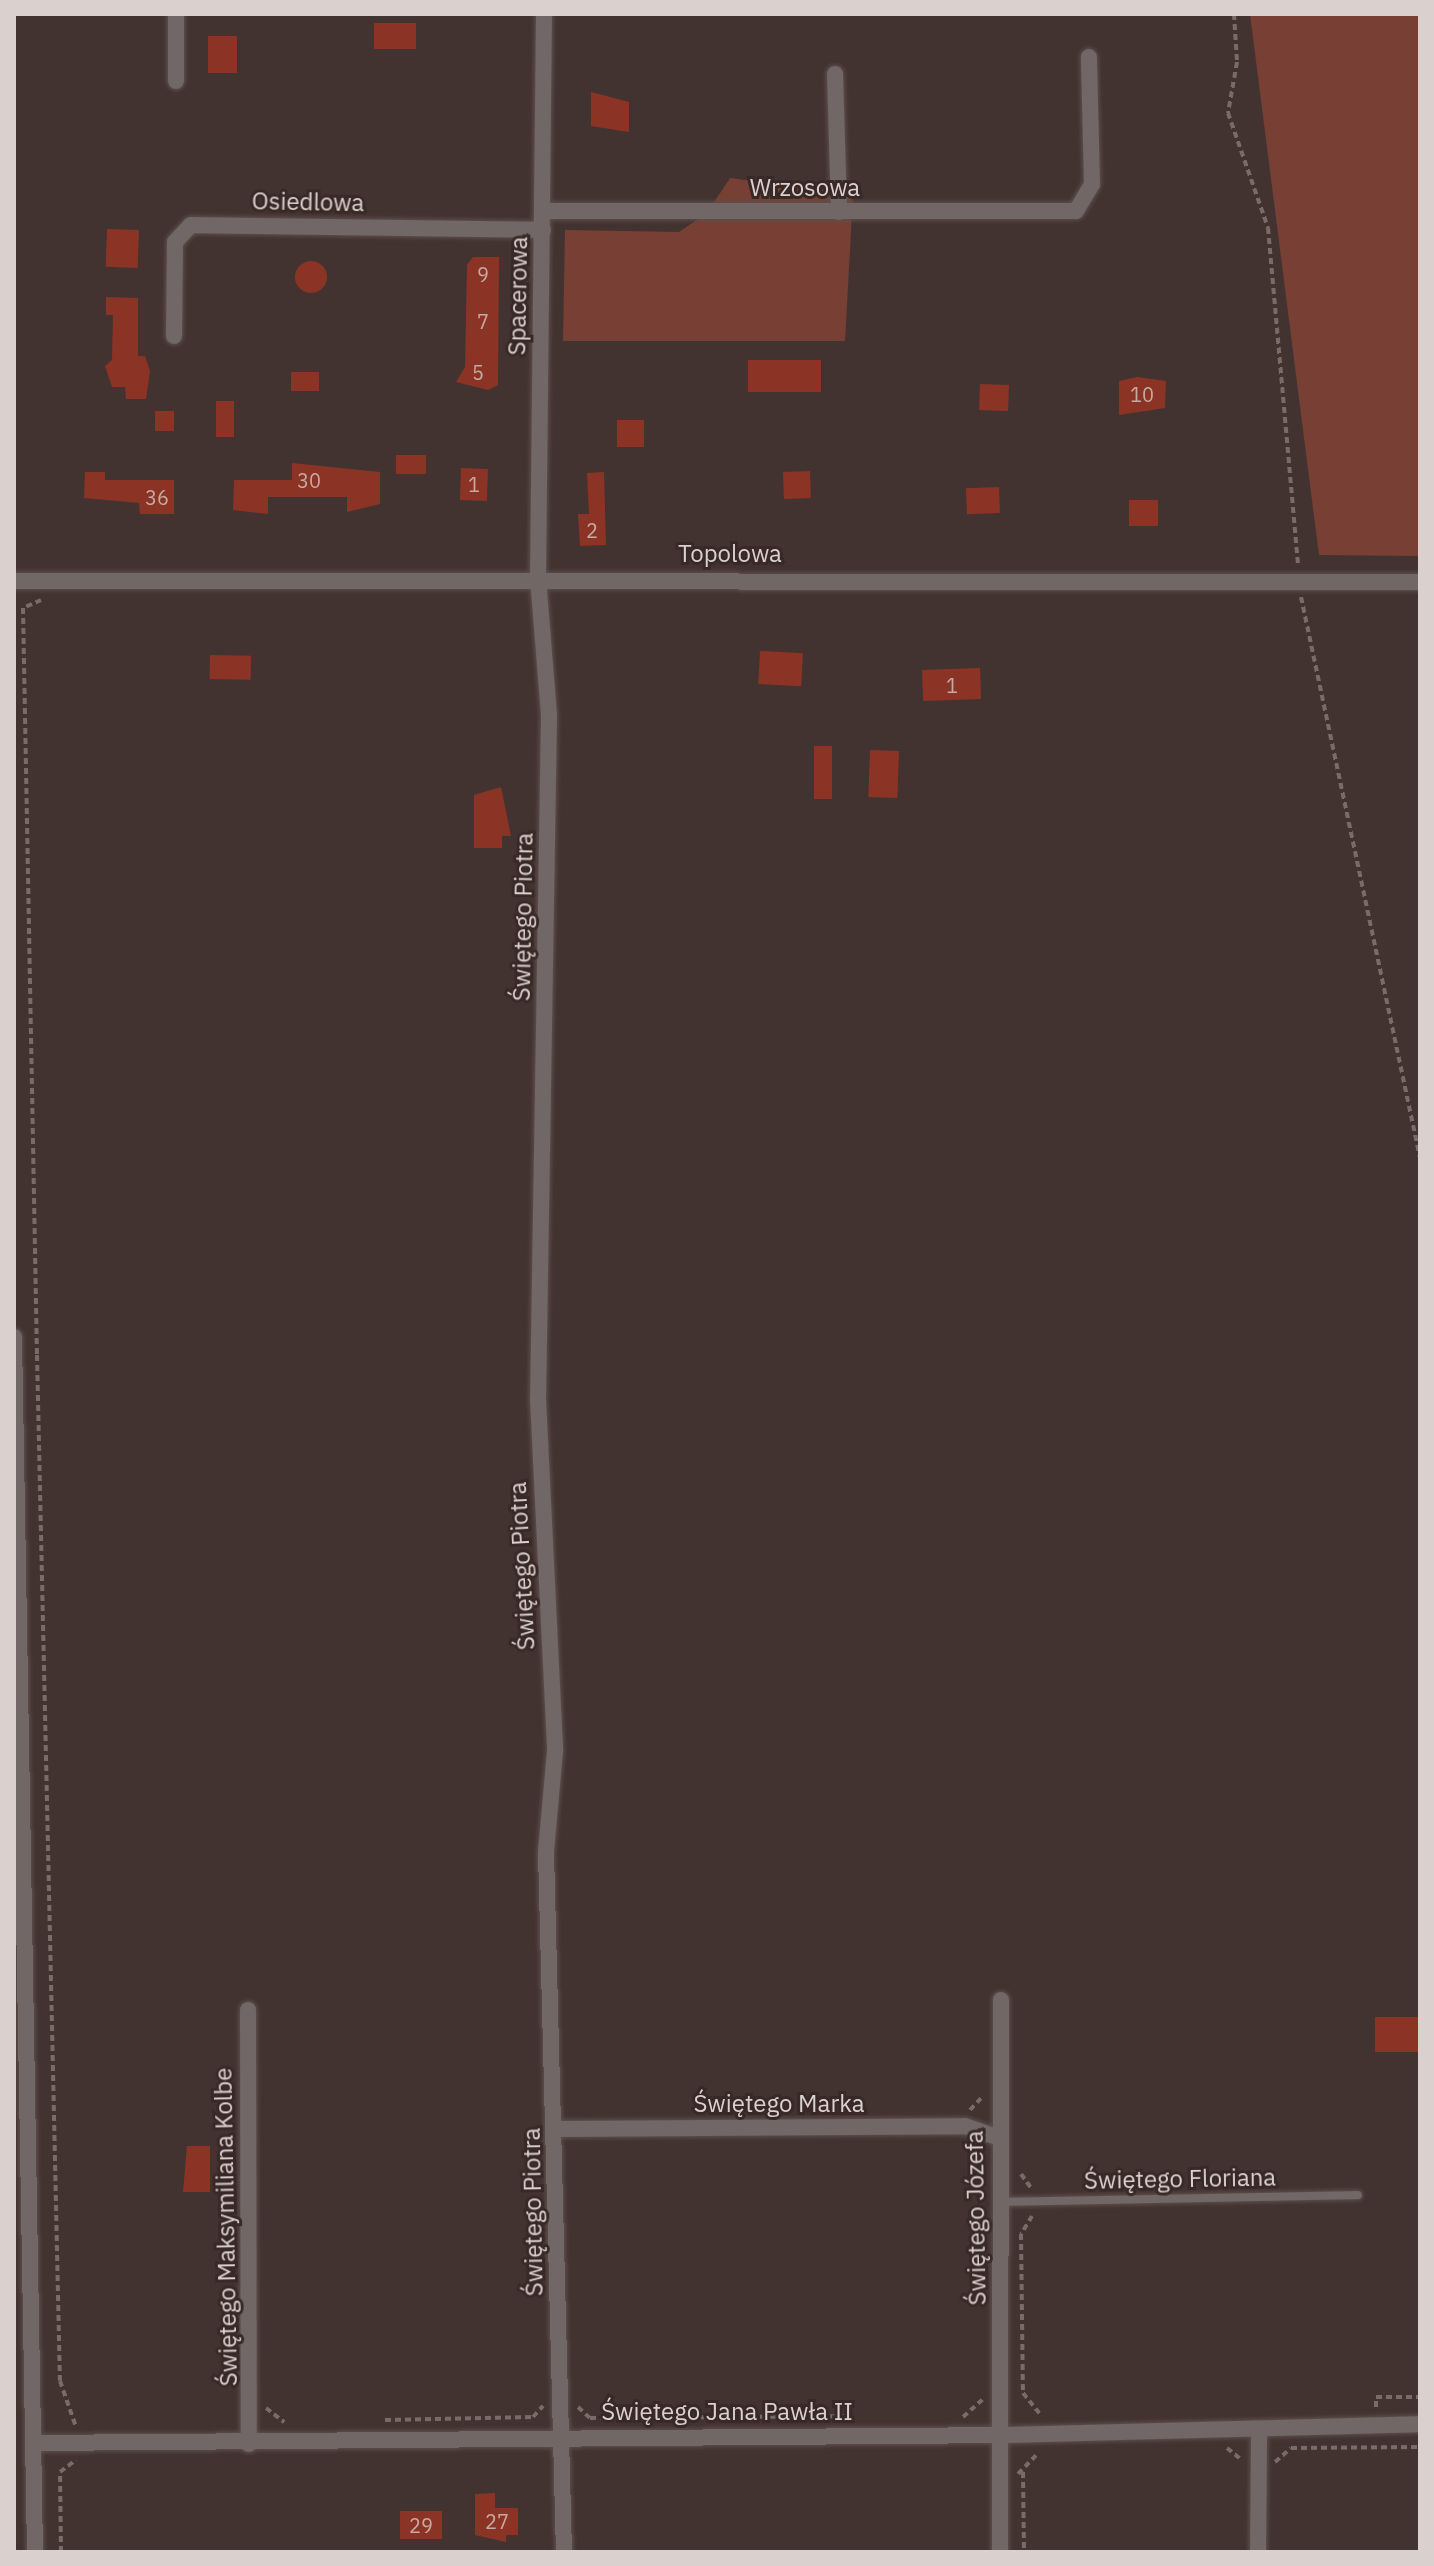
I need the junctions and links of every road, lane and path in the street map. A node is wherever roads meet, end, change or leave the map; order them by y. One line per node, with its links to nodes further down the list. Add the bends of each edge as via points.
1 (176, 14): 6 (street)
2 (544, 14): 7 (street, Spacerowa)
3 (1234, 14): 12 (path, via 1237,62 1228,113 1268,228)
4 (1089, 57): 8 (street, Wrzosowa, via 1092,184 1082,205 1067,213)
5 (835, 74): 8 (street)
6 (176, 81)
7 (543, 211): 8 (street, Wrzosowa); 9 (street, Spacerowa)
8 (839, 212)
9 (543, 230): 10 (street, Osiedlowa, via 191,225 175,242); 14 (street, Spacerowa)
10 (174, 336)
11 (1283, 563): 12 (path)
12 (1298, 563): 13 (path); 15 (path)
13 (1314, 563)
14 (538, 578): 15 (street, Topolowa); 16 (street, Topolowa); 25 (street, Świętego Piotra, via 549,716 538,1399 555,1751 546,1852)
15 (1298, 580): 17 (street, Topolowa); 19 (path)
16 (14, 581)
17 (1420, 582)
18 (23, 608): 41 (path, via 60,2381)
19 (1420, 1158)
20 (14, 1337): 48 (street)
21 (1001, 2000): 26 (street, Świętego Józefa)
22 (248, 2010): 33 (street, Świętego Maksymiliana Kolbe)
23 (983, 2087): 24 (path)
24 (967, 2126): 25 (street, Świętego Marka); 26 (street, Świętego Marka)
25 (556, 2129): 34 (street, Świętego Piotra)
26 (999, 2138): 29 (street, Świętego Józefa)
27 (1021, 2164): 30 (path)
28 (1358, 2195): 30 (lane, Świętego Floriana)
29 (1002, 2202): 30 (lane, Świętego Floriana); 46 (street, Świętego Józefa)
30 (1033, 2202): 36 (path, via 1032,2223 1021,2234 1023,2393)
31 (986, 2392): 44 (path)
32 (1420, 2397): 35 (path, via 1376,2397 1376,2409)
33 (252, 2400): 40 (path, via 266,2400); 50 (street, Świętego Maksymiliana Kolbe)
34 (561, 2402): 37 (path, via 590,2418); 39 (path, via 533,2417); 47 (street, Świętego Piotra)
35 (1362, 2409)
36 (1045, 2415)
37 (868, 2416)
38 (947, 2417): 44 (path)
39 (367, 2420)
40 (290, 2422)
41 (76, 2424): 42 (path); 49 (path)
42 (87, 2424)
43 (1420, 2424): 45 (street, Świętego Jana Pawła II)
44 (963, 2425): 46 (street, Świętego Jana Pawła II); 47 (street, Świętego Jana Pawła II)
45 (1259, 2429): 46 (street, Świętego Jana Pawła II); 54 (street)
46 (1005, 2435): 56 (street, Świętego Józefa)
47 (559, 2437): 50 (street, Świętego Jana Pawła II); 59 (street, Świętego Piotra)
48 (34, 2443): 49 (street, Świętego Jana Pawła II); 57 (street)
49 (76, 2444): 50 (street, Świętego Jana Pawła II); 58 (path, via 76,2462 60,2472)
50 (249, 2444)
51 (1420, 2447): 54 (path, via 1291,2448 1273,2464)
52 (1209, 2449): 54 (path, via 1231,2448 1246,2465)
53 (1047, 2450): 55 (path)
54 (1258, 2465): 62 (street)
55 (1023, 2469): 56 (path); 61 (path)
56 (1003, 2476): 60 (street, Świętego Józefa)
57 (35, 2552)
58 (61, 2552)
59 (564, 2552)
60 (1000, 2552)
61 (1024, 2552)
62 (1258, 2552)

